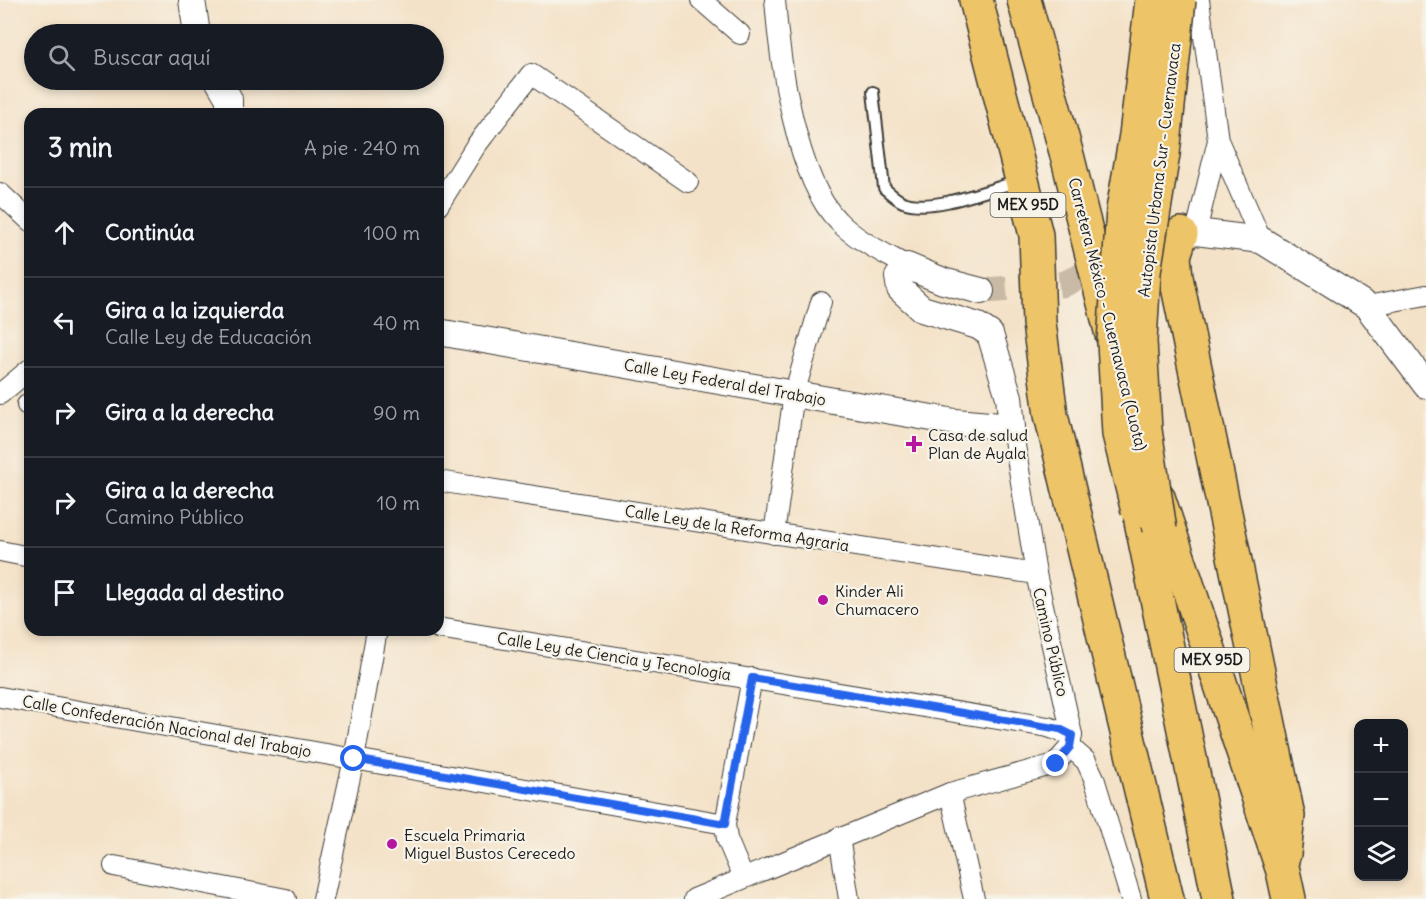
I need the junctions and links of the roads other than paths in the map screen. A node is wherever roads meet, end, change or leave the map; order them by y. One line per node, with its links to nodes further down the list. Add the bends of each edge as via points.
1 (192, 0): 9 (street)
2 (701, 0): 10 (street)
3 (775, 0): 22 (street, via 790,105 802,152 819,194 837,221)
4 (976, 0): 15 (highway, MEX 95D)
5 (1024, 0): 50 (highway, Carretera México - Cuernavaca (Cuota) / MEX 95D, via 1133,422)
6 (1152, 0): 28 (highway, Autopista Urbana Sur - Cuernavaca, bridge, via 1123,210)
7 (1179, 0): 28 (highway, Autopista Urbana Sur - Cuernavaca, bridge, via 1163,154 1144,272)
8 (1199, 0): 14 (street)
9 (196, 24)
10 (740, 34)
11 (224, 90): 13 (street)
12 (873, 92): 15 (lane, via 884,188 898,199 929,205)
13 (230, 108)
14 (1218, 140): 20 (street); 21 (street)
15 (1022, 180): 57 (highway, MEX 95D, via 1036,235 1039,323 1052,415)
16 (688, 182): 18 (street, via 531,74 475,147)
17 (0, 193): 19 (street)
18 (444, 196)
19 (24, 215)
20 (1181, 234): 21 (street); 50 (highway, via 1174,256 1182,313 1288,816)
21 (1261, 240): 26 (street)
22 (907, 266): 23 (street); 33 (street, Camino Público, via 898,277 900,289 922,309 978,326 990,334 1009,397)
23 (981, 291)
24 (1426, 295): 26 (street)
25 (821, 302): 32 (street)
26 (1366, 306): 30 (street)
27 (444, 333): 32 (street, Calle Ley Federal del Trabajo)
28 (1127, 341): 58 (highway, bridge, via 1119,434); 59 (highway, bridge)
29 (24, 374): 31 (street)
30 (1426, 385)
31 (0, 394)
32 (794, 394): 33 (street, Calle Ley Federal del Trabajo, via 955,422); 35 (street)
33 (1012, 427): 38 (street, Camino Público)
34 (444, 482): 35 (street, Calle Ley de la Reforma Agraria)
35 (774, 534): 38 (street, Calle Ley de la Reforma Agraria)
36 (0, 551): 37 (street)
37 (24, 555)
38 (1036, 574): 43 (street, Camino Público)
39 (444, 628): 41 (street, Calle Ley de Ciencia y Tecnología)
40 (376, 636): 44 (street)
41 (752, 678): 43 (street, Calle Ley de Ciencia y Tecnología, via 1048,727); 46 (street)
42 (0, 697): 44 (street, Calle Confederación Nacional del Trabajo)
43 (1071, 741): 45 (street, via 1056,764); 56 (street, via 1094,778)
44 (354, 759): 46 (street, Calle Confederación Nacional del Trabajo); 52 (street)
45 (950, 793): 47 (street); 55 (street)
46 (725, 824): 49 (street)
47 (839, 837): 49 (street); 54 (street)
48 (114, 866): 51 (street)
49 (743, 877): 53 (street)
50 (1286, 885)
51 (286, 899)
52 (323, 899)
53 (694, 899)
54 (849, 899)
55 (974, 899)
56 (1131, 899)
57 (1167, 899)
58 (1219, 899)
59 (1229, 899)

